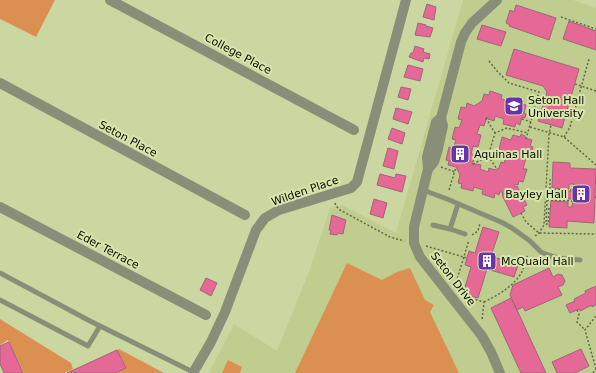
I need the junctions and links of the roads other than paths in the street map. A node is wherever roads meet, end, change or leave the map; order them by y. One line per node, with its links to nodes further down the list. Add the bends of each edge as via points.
1 (110, 0): 5 (street, College Place)
2 (406, 0): 18 (street, Wilden Place, via 357,182 351,188 279,210 265,218 256,230 225,312)
3 (497, 0): 6 (street, Seton Drive, via 472,23 461,42 441,118 436,122 426,157 432,167)
4 (0, 83): 9 (street, Seton Place)
5 (354, 130)
6 (423, 190): 7 (lane); 19 (street, Seton Drive, via 414,227 416,249 482,336)
7 (458, 204): 11 (lane); 13 (lane, via 512,228 541,252 558,258)
8 (0, 207): 16 (street, Eder Terrace)
9 (245, 215)
10 (433, 225): 11 (lane)
11 (450, 229): 12 (lane)
12 (465, 234)
13 (580, 260)
14 (0, 273): 17 (lane)
15 (0, 300): 17 (lane, via 88,346)
16 (206, 315)
17 (100, 326): 18 (lane)
18 (193, 373)
19 (500, 373)

